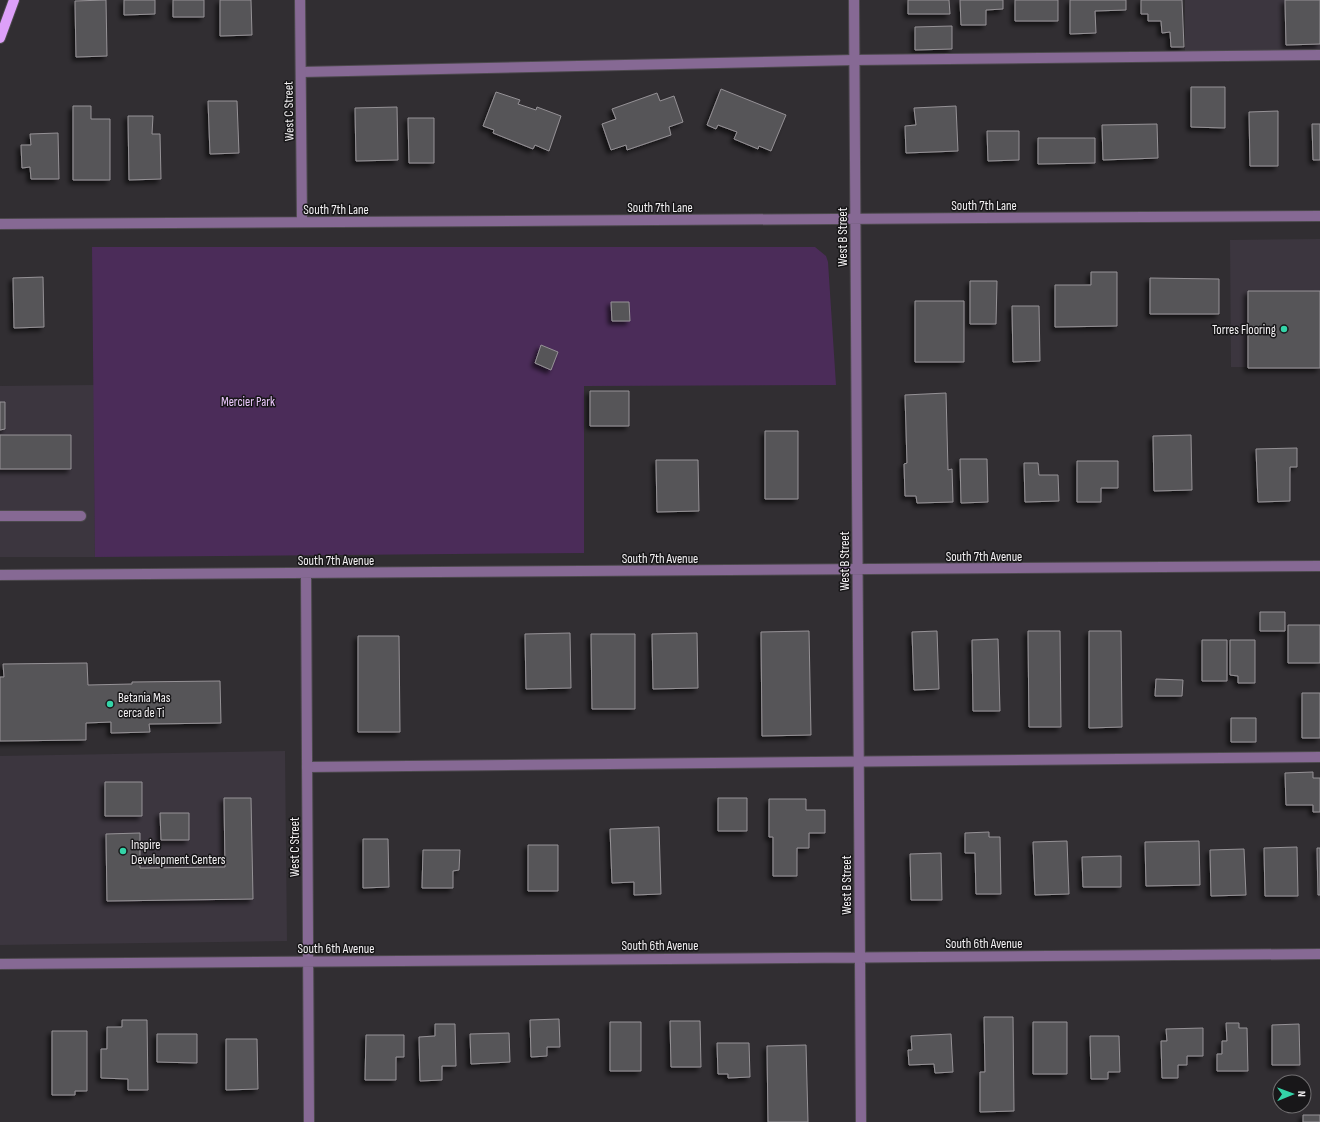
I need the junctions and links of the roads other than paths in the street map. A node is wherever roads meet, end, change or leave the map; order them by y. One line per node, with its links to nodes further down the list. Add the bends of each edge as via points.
1 (14, 0): 4 (main road)
2 (300, 0): 7 (street, West C Street)
3 (854, 0): 6 (street, West B Street)
4 (0, 38)
5 (1320, 55): 6 (street)
6 (854, 60): 7 (street); 9 (street, West B Street)
7 (301, 72): 10 (street, West C Street)
8 (1320, 216): 9 (street, South 7th Lane)
9 (855, 219): 10 (street, South 7th Lane); 15 (street, West B Street)
10 (302, 222): 11 (street, South 7th Lane)
11 (0, 224)
12 (0, 516): 13 (street)
13 (80, 516)
14 (1320, 566): 15 (street, South 7th Avenue)
15 (857, 569): 16 (street, South 7th Avenue); 19 (street, West B Street)
16 (306, 573): 17 (street, South 7th Avenue); 20 (street, West C Street)
17 (0, 574)
18 (1320, 757): 19 (street)
19 (859, 761): 20 (street); 22 (street, West B Street)
20 (307, 767): 23 (street, West C Street)
21 (1320, 954): 22 (street, South 6th Avenue)
22 (860, 957): 23 (street, South 6th Avenue); 26 (street, West B Street)
23 (308, 961): 24 (street, South 6th Avenue); 25 (street, West C Street)
24 (0, 964)
25 (309, 1122)
26 (861, 1122)

